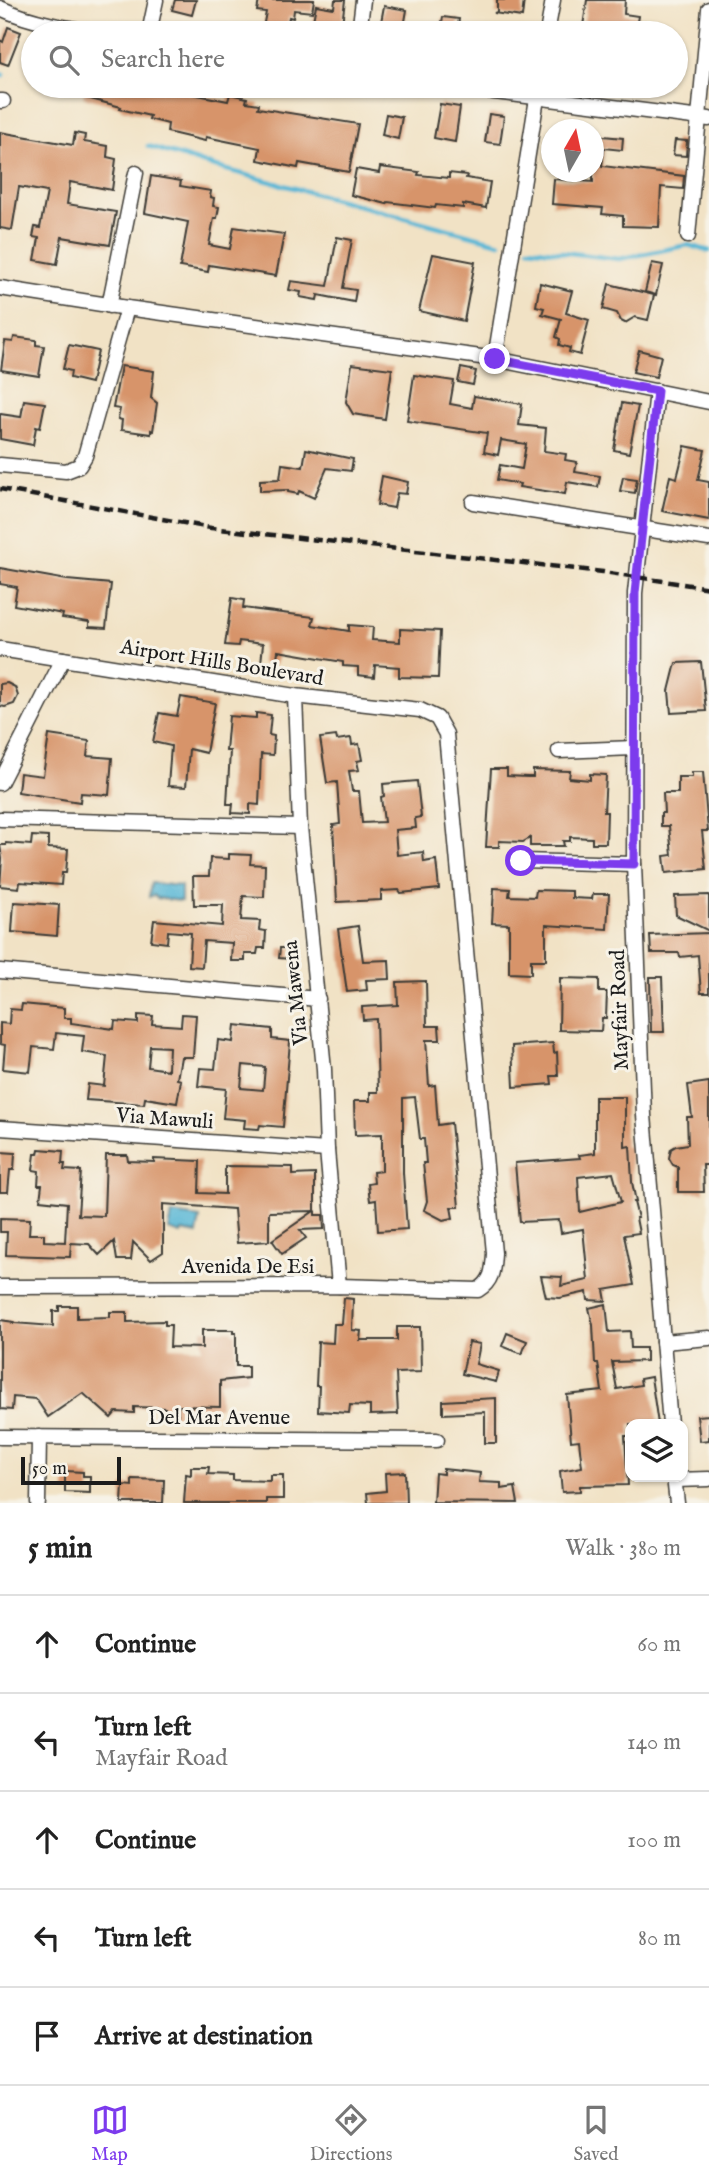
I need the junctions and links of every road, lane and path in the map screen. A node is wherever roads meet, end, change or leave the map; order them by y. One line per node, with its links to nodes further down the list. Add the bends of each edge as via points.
1 (156, 0): 7 (street)
2 (363, 0): 8 (street)
3 (553, 0): 9 (street)
4 (0, 8): 6 (street)
5 (709, 9): 12 (street)
6 (36, 21)
7 (152, 21)
8 (360, 21)
9 (549, 21)
10 (537, 98): 18 (street)
11 (576, 98): 12 (street)
12 (704, 118): 14 (street)
13 (136, 173): 16 (street)
14 (688, 236)
15 (0, 288): 16 (street)
16 (109, 306): 17 (street)
17 (127, 308): 18 (street); 21 (street, via 86,456 79,466 66,471)
18 (495, 359): 19 (street)
19 (657, 391): 20 (street); 23 (street, Mayfair Road)
20 (709, 402)
21 (0, 464)
22 (473, 502): 23 (street)
23 (641, 529): 24 (street); 28 (street, Mayfair Road, via 635,593)
24 (709, 539)
25 (0, 649): 26 (street, Airport Hills Boulevard)
26 (63, 659): 27 (street, Airport Hills Boulevard); 30 (street)
27 (295, 696): 32 (street, Via Mawena); 39 (street, Airport Hills Boulevard, via 420,710 436,718 446,734 494,1253)
28 (634, 748): 29 (street); 34 (street, Mayfair Road)
29 (559, 751)
30 (0, 783)
31 (0, 819): 32 (street)
32 (300, 827): 36 (street, Via Mawena)
33 (521, 861): 34 (street)
34 (634, 864): 43 (street, Mayfair Road, via 644,1115)
35 (0, 971): 36 (street)
36 (318, 999): 38 (street, Via Mawena)
37 (0, 1128): 38 (street, Via Mawuli)
38 (327, 1150): 40 (street, Via Mawena)
39 (491, 1277): 40 (street, Avenida De Esi, via 478,1290)
40 (339, 1286): 41 (street, Avenida De Esi)
41 (0, 1287)
42 (709, 1338): 43 (street)
43 (663, 1342): 44 (street, Mayfair Road)
44 (670, 1419)
45 (0, 1437): 46 (street, Del Mar Avenue)
46 (39, 1437): 47 (street, Del Mar Avenue); 51 (street)
47 (438, 1440)
48 (688, 1479): 49 (street)
49 (709, 1479)
50 (674, 1482): 52 (street)
51 (38, 1503)
52 (677, 1503)

